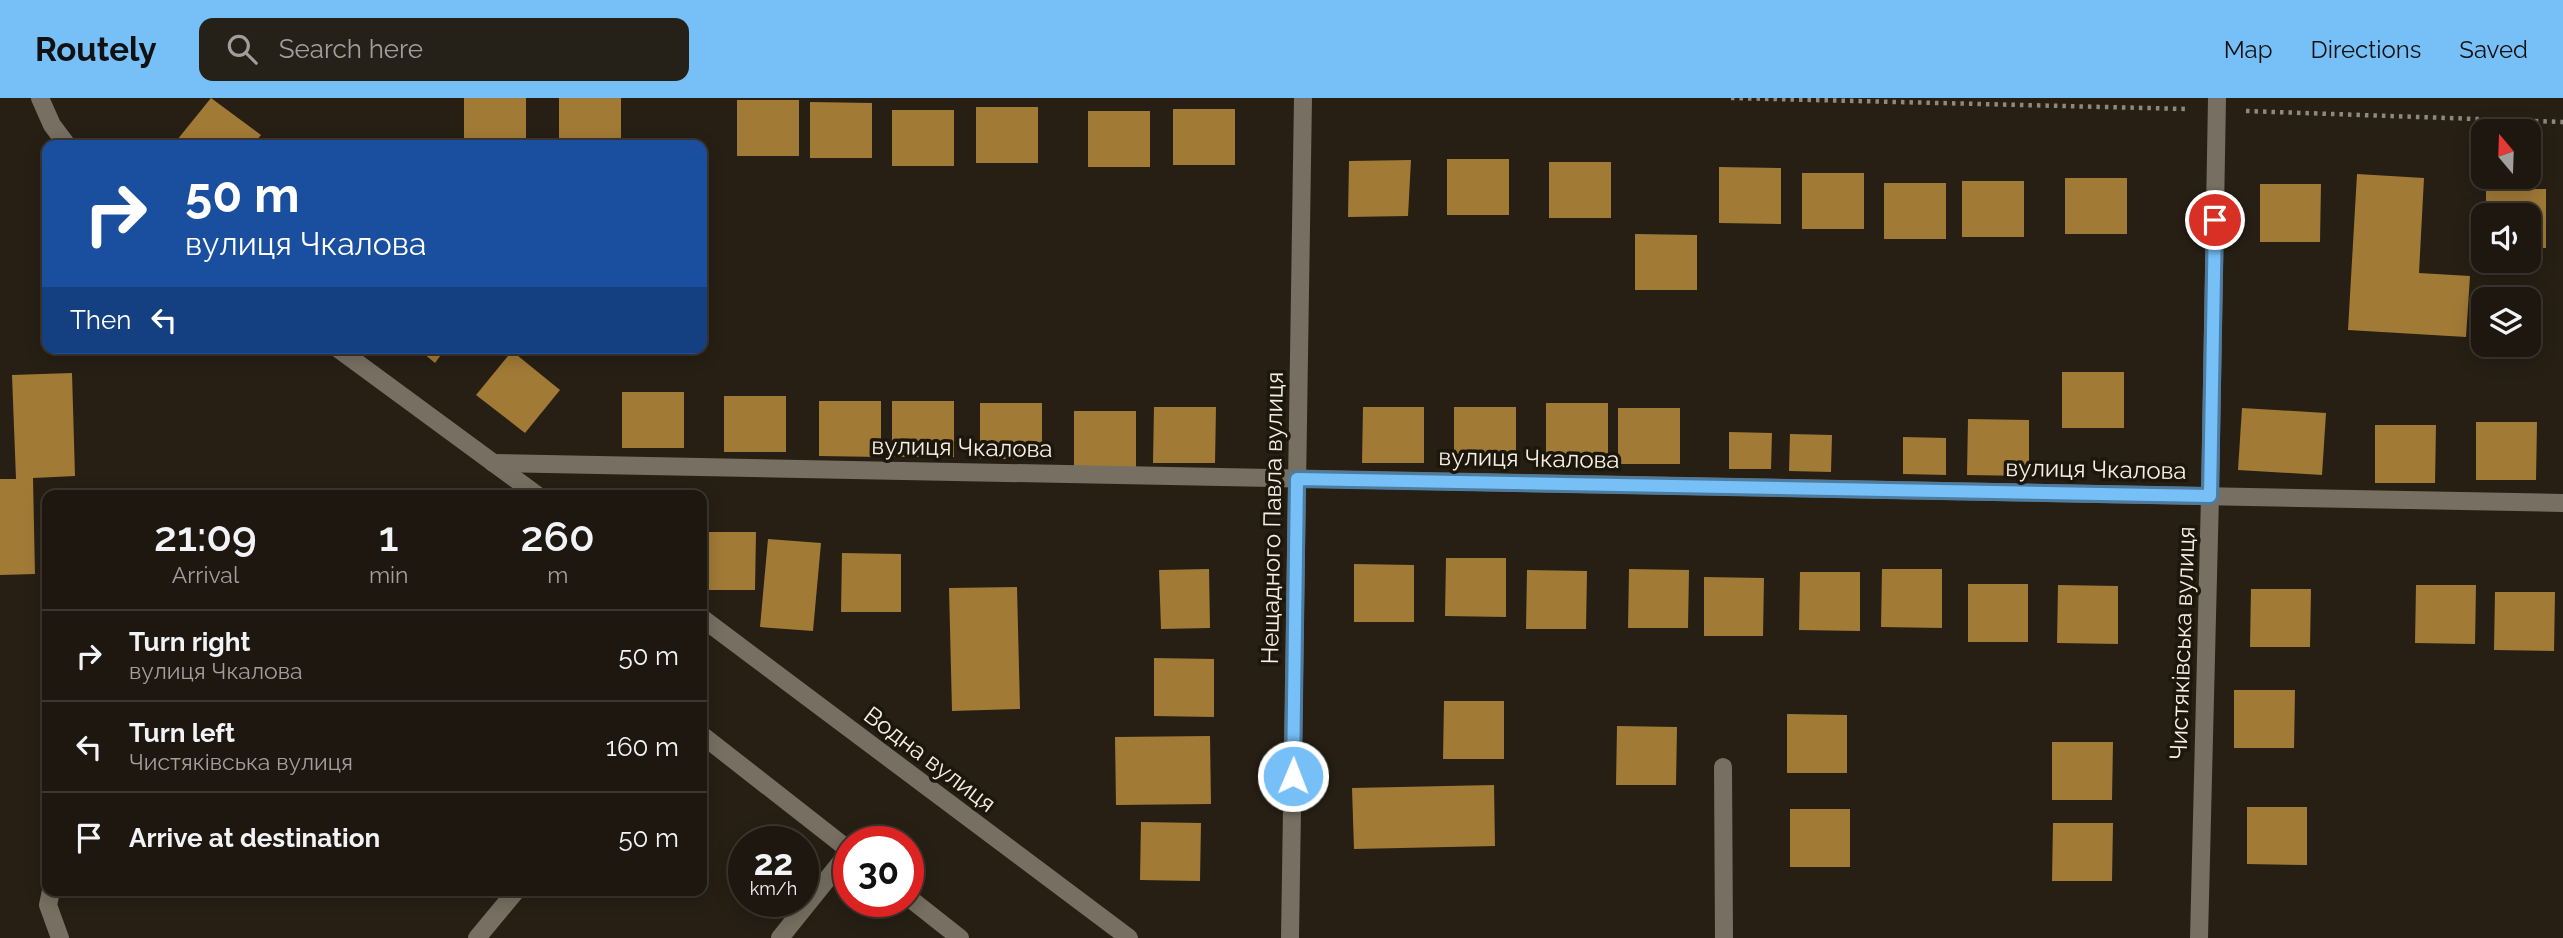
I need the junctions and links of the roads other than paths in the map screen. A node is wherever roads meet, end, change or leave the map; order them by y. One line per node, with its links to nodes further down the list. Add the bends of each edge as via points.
1 (40, 98): 4 (street)
2 (1303, 98): 7 (street, Нещадного Павла вулиця)
3 (2217, 104): 9 (street, Чистяківська вулиця)
4 (63, 140)
5 (346, 354): 6 (street)
6 (493, 463): 7 (street, вулиця Чкалова); 8 (street)
7 (1297, 479): 9 (street, вулиця Чкалова); 24 (street, Нещадного Павла вулиця)
8 (530, 490)
9 (2210, 496): 10 (street, вулиця Чкалова); 26 (street, Чистяківська вулиця)
10 (2563, 503)
11 (707, 622): 23 (street, Водна вулиця)
12 (707, 738): 14 (street)
13 (1723, 767): 25 (street)
14 (833, 838)
15 (833, 871): 21 (street)
16 (50, 896): 19 (street, via 48,905)
17 (512, 896): 20 (street)
18 (924, 910): 22 (street)
19 (60, 938)
20 (477, 938)
21 (780, 938)
22 (960, 938)
23 (1129, 938)
24 (1290, 938)
25 (1724, 938)
26 (2199, 938)

